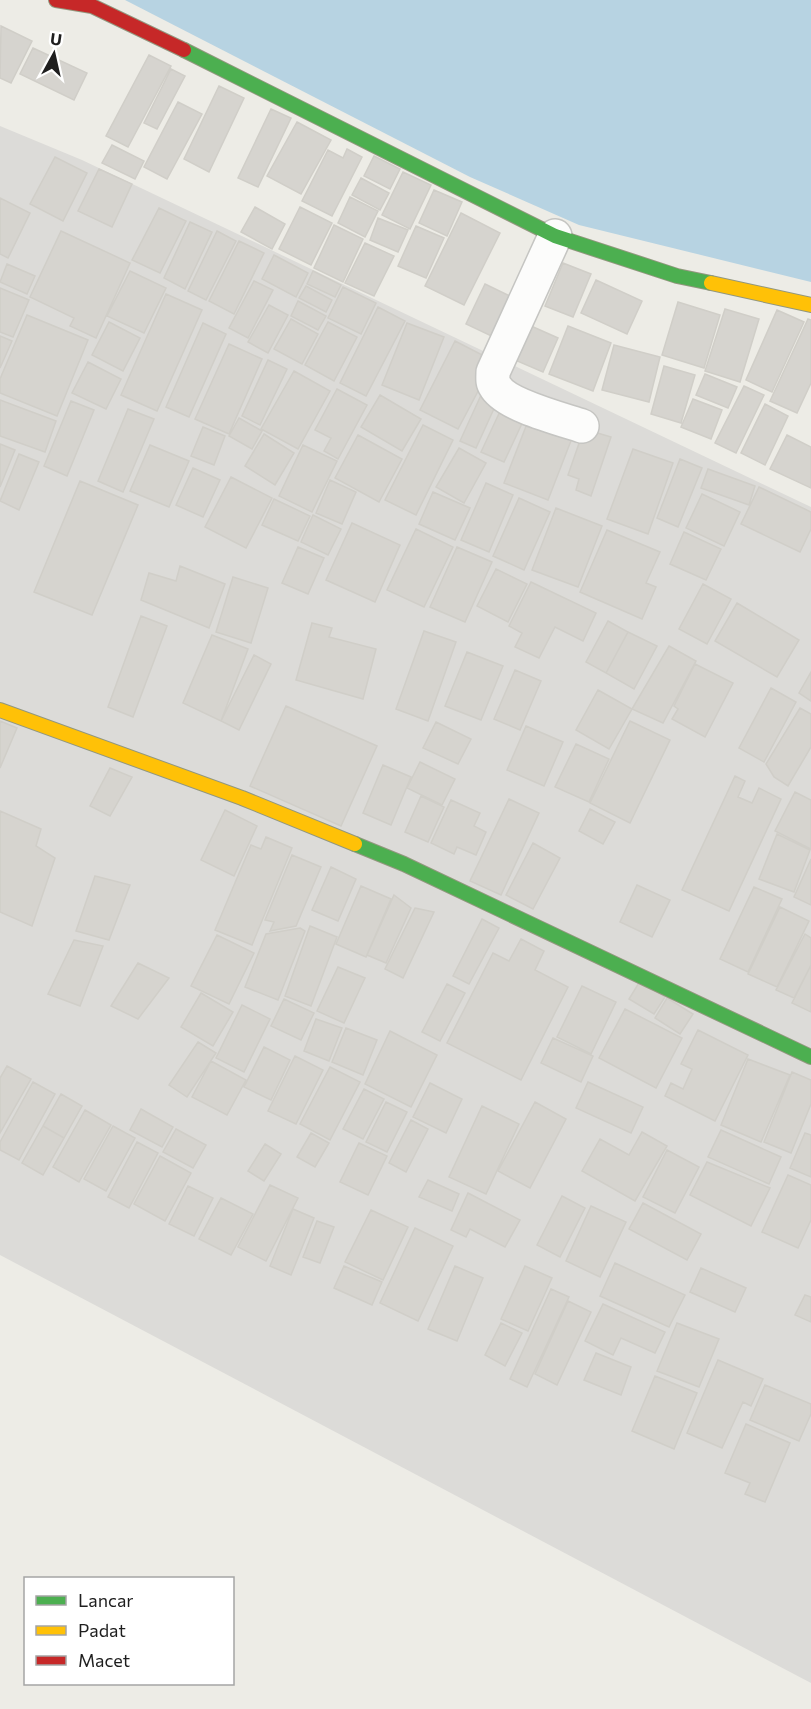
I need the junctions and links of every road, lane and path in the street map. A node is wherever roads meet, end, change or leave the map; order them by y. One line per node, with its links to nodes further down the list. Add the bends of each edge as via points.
1 (56, 0): 2 (street, via 92,6)
2 (555, 236): 3 (street, via 677,276); 4 (street, via 493,372 493,384 516,403)
3 (811, 305)
4 (582, 426)
5 (0, 710): 6 (street, via 242,798 404,864)
6 (811, 1057)

